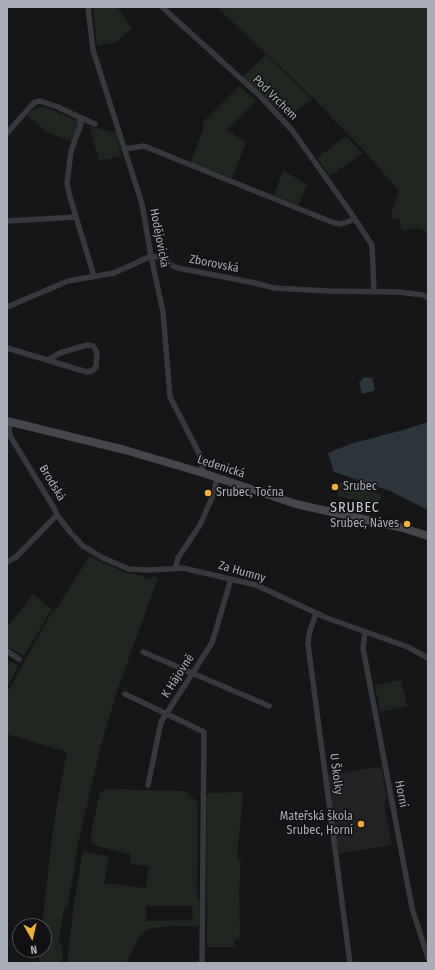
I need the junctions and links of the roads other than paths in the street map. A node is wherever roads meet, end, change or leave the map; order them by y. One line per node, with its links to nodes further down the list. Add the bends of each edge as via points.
1 (88, 7): 6 (street, Hodějovická, via 92,50)
2 (162, 7): 8 (street, Pod Vrchem, via 260,96 292,130)
3 (79, 117): 4 (street); 5 (street, via 52,105 35,102); 7 (street, via 81,124 71,151 67,174 67,184)
4 (95, 124)
5 (7, 133)
6 (124, 148): 8 (street, via 144,146 334,223 341,224); 10 (street, Hodějovická, via 142,204)
7 (76, 217): 9 (street); 11 (street)
8 (355, 219): 12 (street, Pod Vrchem, via 372,245)
9 (7, 221)
10 (151, 256): 11 (street, via 114,273); 12 (street, Zborovská, via 163,258 178,268 274,288); 18 (street, Hodějovická, via 164,312 170,397 200,455)
11 (94, 276): 14 (street, via 68,281)
12 (374, 292): 13 (street, Zborovská, via 399,292)
13 (428, 298)
14 (7, 307)
15 (7, 348): 16 (street)
16 (48, 360): 16 (street, via 87,372 96,367 97,352 94,346 87,345 60,353)
17 (8, 422): 18 (main road, Ledenická, via 125,450); 20 (street, Brodská, via 10,436)
18 (203, 473): 19 (main road, Ledenická)
19 (217, 478): 21 (main road, Ledenická, via 296,504); 23 (street, via 214,493 200,525 178,558)
20 (57, 515): 22 (street, Brodská, via 16,557); 23 (street, Za Humny, via 83,546 103,558 129,569)
21 (428, 536)
22 (7, 562)
23 (175, 569): 24 (street, Za Humny, via 192,569)
24 (231, 579): 25 (street, Za Humny, via 256,585); 31 (street, K Hájovně, via 212,643)
25 (316, 613): 26 (street, Za Humny); 38 (street, U Školky, via 308,644)
26 (365, 632): 29 (street, Za Humny); 36 (street, Horní, via 362,648 412,908)
27 (7, 652): 30 (street)
28 (143, 652): 31 (street)
29 (428, 658)
30 (19, 659)
31 (192, 674): 33 (street); 34 (street, K Hájovně)
32 (125, 694): 34 (street)
33 (269, 706)
34 (167, 714): 35 (street, K Hájovně, via 161,722); 37 (street, via 204,732)
35 (148, 785)
36 (428, 958)
37 (202, 963)
38 (350, 963)

